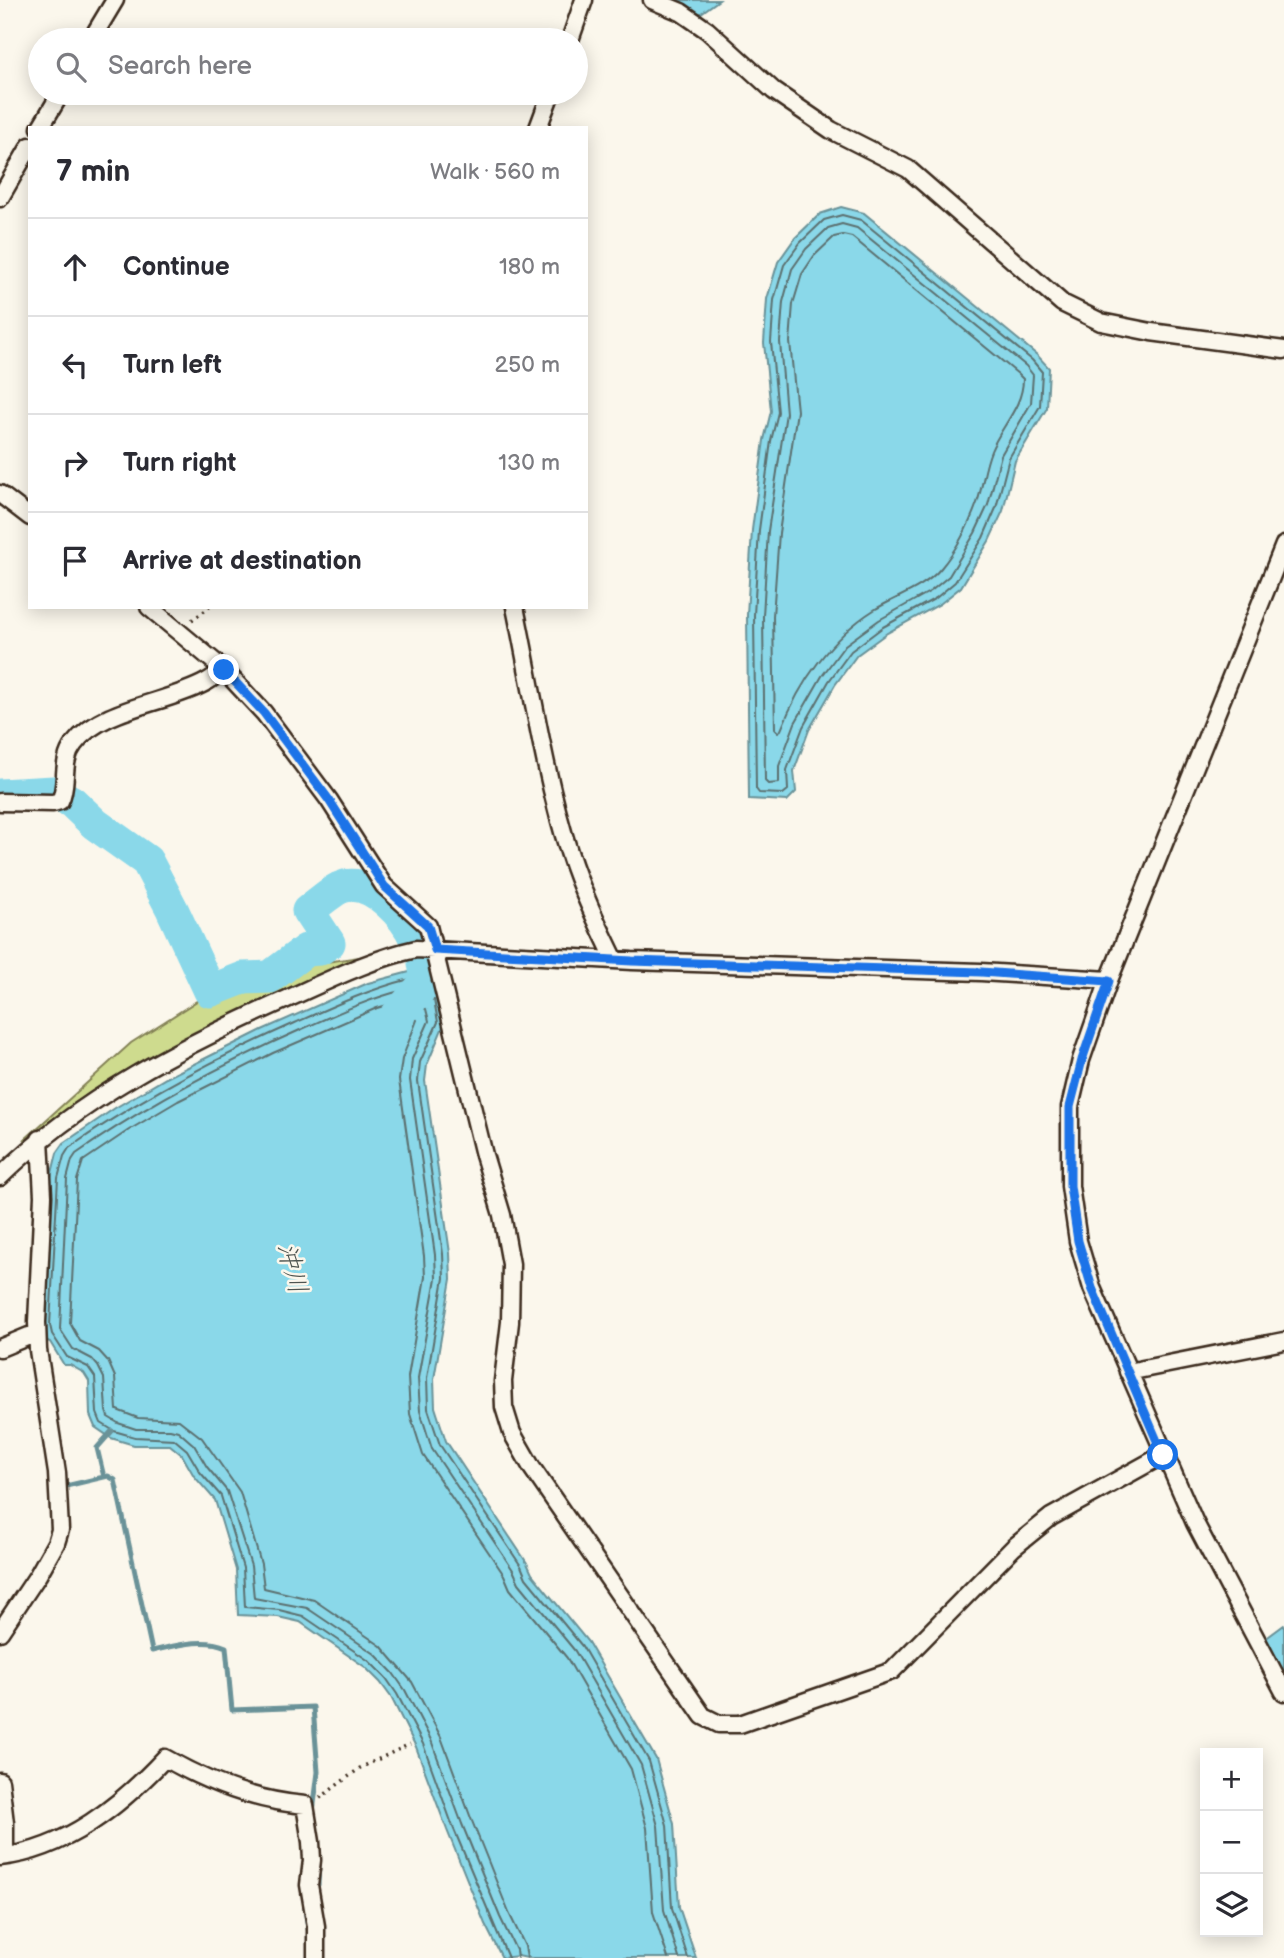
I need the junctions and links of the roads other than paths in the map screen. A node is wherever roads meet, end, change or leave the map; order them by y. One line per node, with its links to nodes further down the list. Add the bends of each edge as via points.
1 (115, 0): 4 (street)
2 (584, 0): 5 (street)
3 (652, 0): 12 (street, via 707,30 774,91 831,130 908,169 1062,303 1101,322)
4 (98, 28)
5 (574, 28)
6 (54, 105): 8 (street)
7 (547, 105): 9 (street)
8 (41, 126)
9 (539, 126)
10 (28, 149): 11 (street)
11 (0, 198)
12 (1284, 349)
13 (0, 494): 14 (street)
14 (28, 515)
15 (1284, 545): 22 (street)
16 (152, 609): 18 (street)
17 (514, 609): 21 (street, via 569,852)
18 (224, 670): 19 (street, via 205,683 93,725 72,745 64,765 63,796 53,803); 20 (street, via 264,713 329,800 384,886 428,926)
19 (0, 802)
20 (435, 950): 21 (street); 23 (street, via 399,953 256,1013 169,1056); 29 (street, via 511,1264 503,1381 512,1433 703,1716 719,1724 740,1724 892,1671 1014,1547 1051,1517)
21 (615, 960): 22 (street, via 981,972)
22 (1109, 981): 28 (street, via 1070,1107 1070,1186 1078,1241 1092,1288)
23 (40, 1139): 24 (street); 25 (street, via 44,1195)
24 (0, 1177)
25 (37, 1335): 27 (street); 30 (street, via 57,1474 60,1530 38,1575)
26 (1284, 1341): 28 (street)
27 (0, 1348)
28 (1128, 1372): 29 (street)
29 (1163, 1455): 31 (street)
30 (0, 1632)
31 (1284, 1692)
32 (0, 1781): 33 (street, via 5,1823)
33 (2, 1856): 34 (street, via 71,1835 138,1787 165,1758 201,1778 282,1803 305,1805 312,1851 309,1885)
34 (316, 1958)

